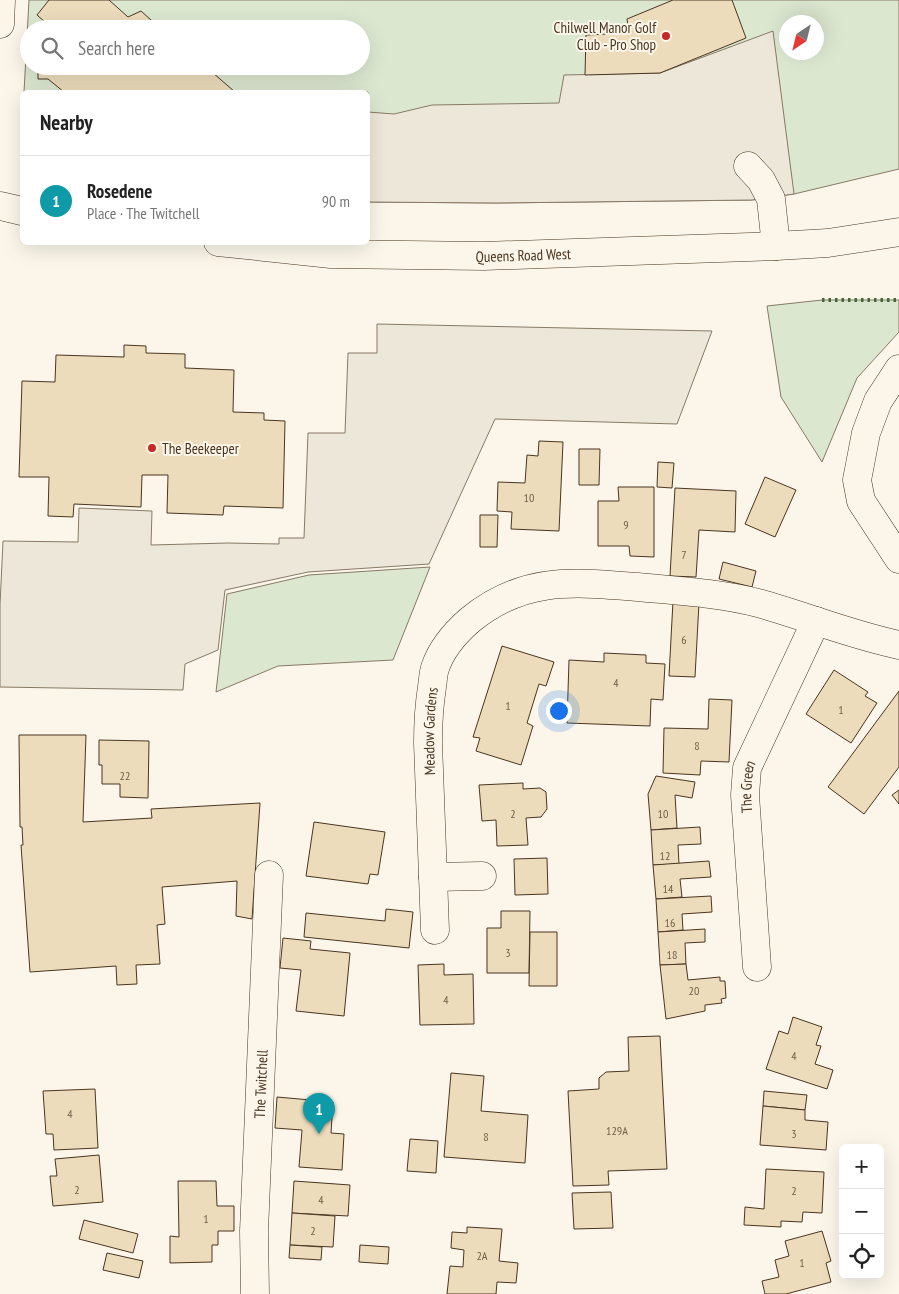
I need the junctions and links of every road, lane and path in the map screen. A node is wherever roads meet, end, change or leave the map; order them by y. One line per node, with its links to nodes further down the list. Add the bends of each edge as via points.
1 (2, 0): 2 (street)
2 (0, 24)
3 (748, 166): 10 (street, via 761,180 771,199)
4 (0, 206): 5 (street)
5 (20, 210)
6 (899, 232): 7 (street, Queens Road West)
7 (828, 242): 8 (street, Queens Road West); 10 (street, Queens Road West)
8 (899, 244)
9 (240, 245): 10 (street, Queens Road West, via 331,254 484,256)
10 (776, 246)
11 (899, 369): 12 (street, via 878,401 859,462 857,480 861,501)
12 (899, 559)
13 (816, 621): 14 (street); 17 (street, Meadow Gardens, via 719,594 604,584 551,584 508,595 487,606 459,630 434,669 428,720); 19 (street, The Green, via 747,768 745,795)
14 (899, 645)
15 (269, 875): 20 (street, The Twitchell, via 255,1195)
16 (482, 876): 17 (street)
17 (433, 877): 18 (street, Meadow Gardens)
18 (435, 930)
19 (757, 967)
20 (255, 1294)

